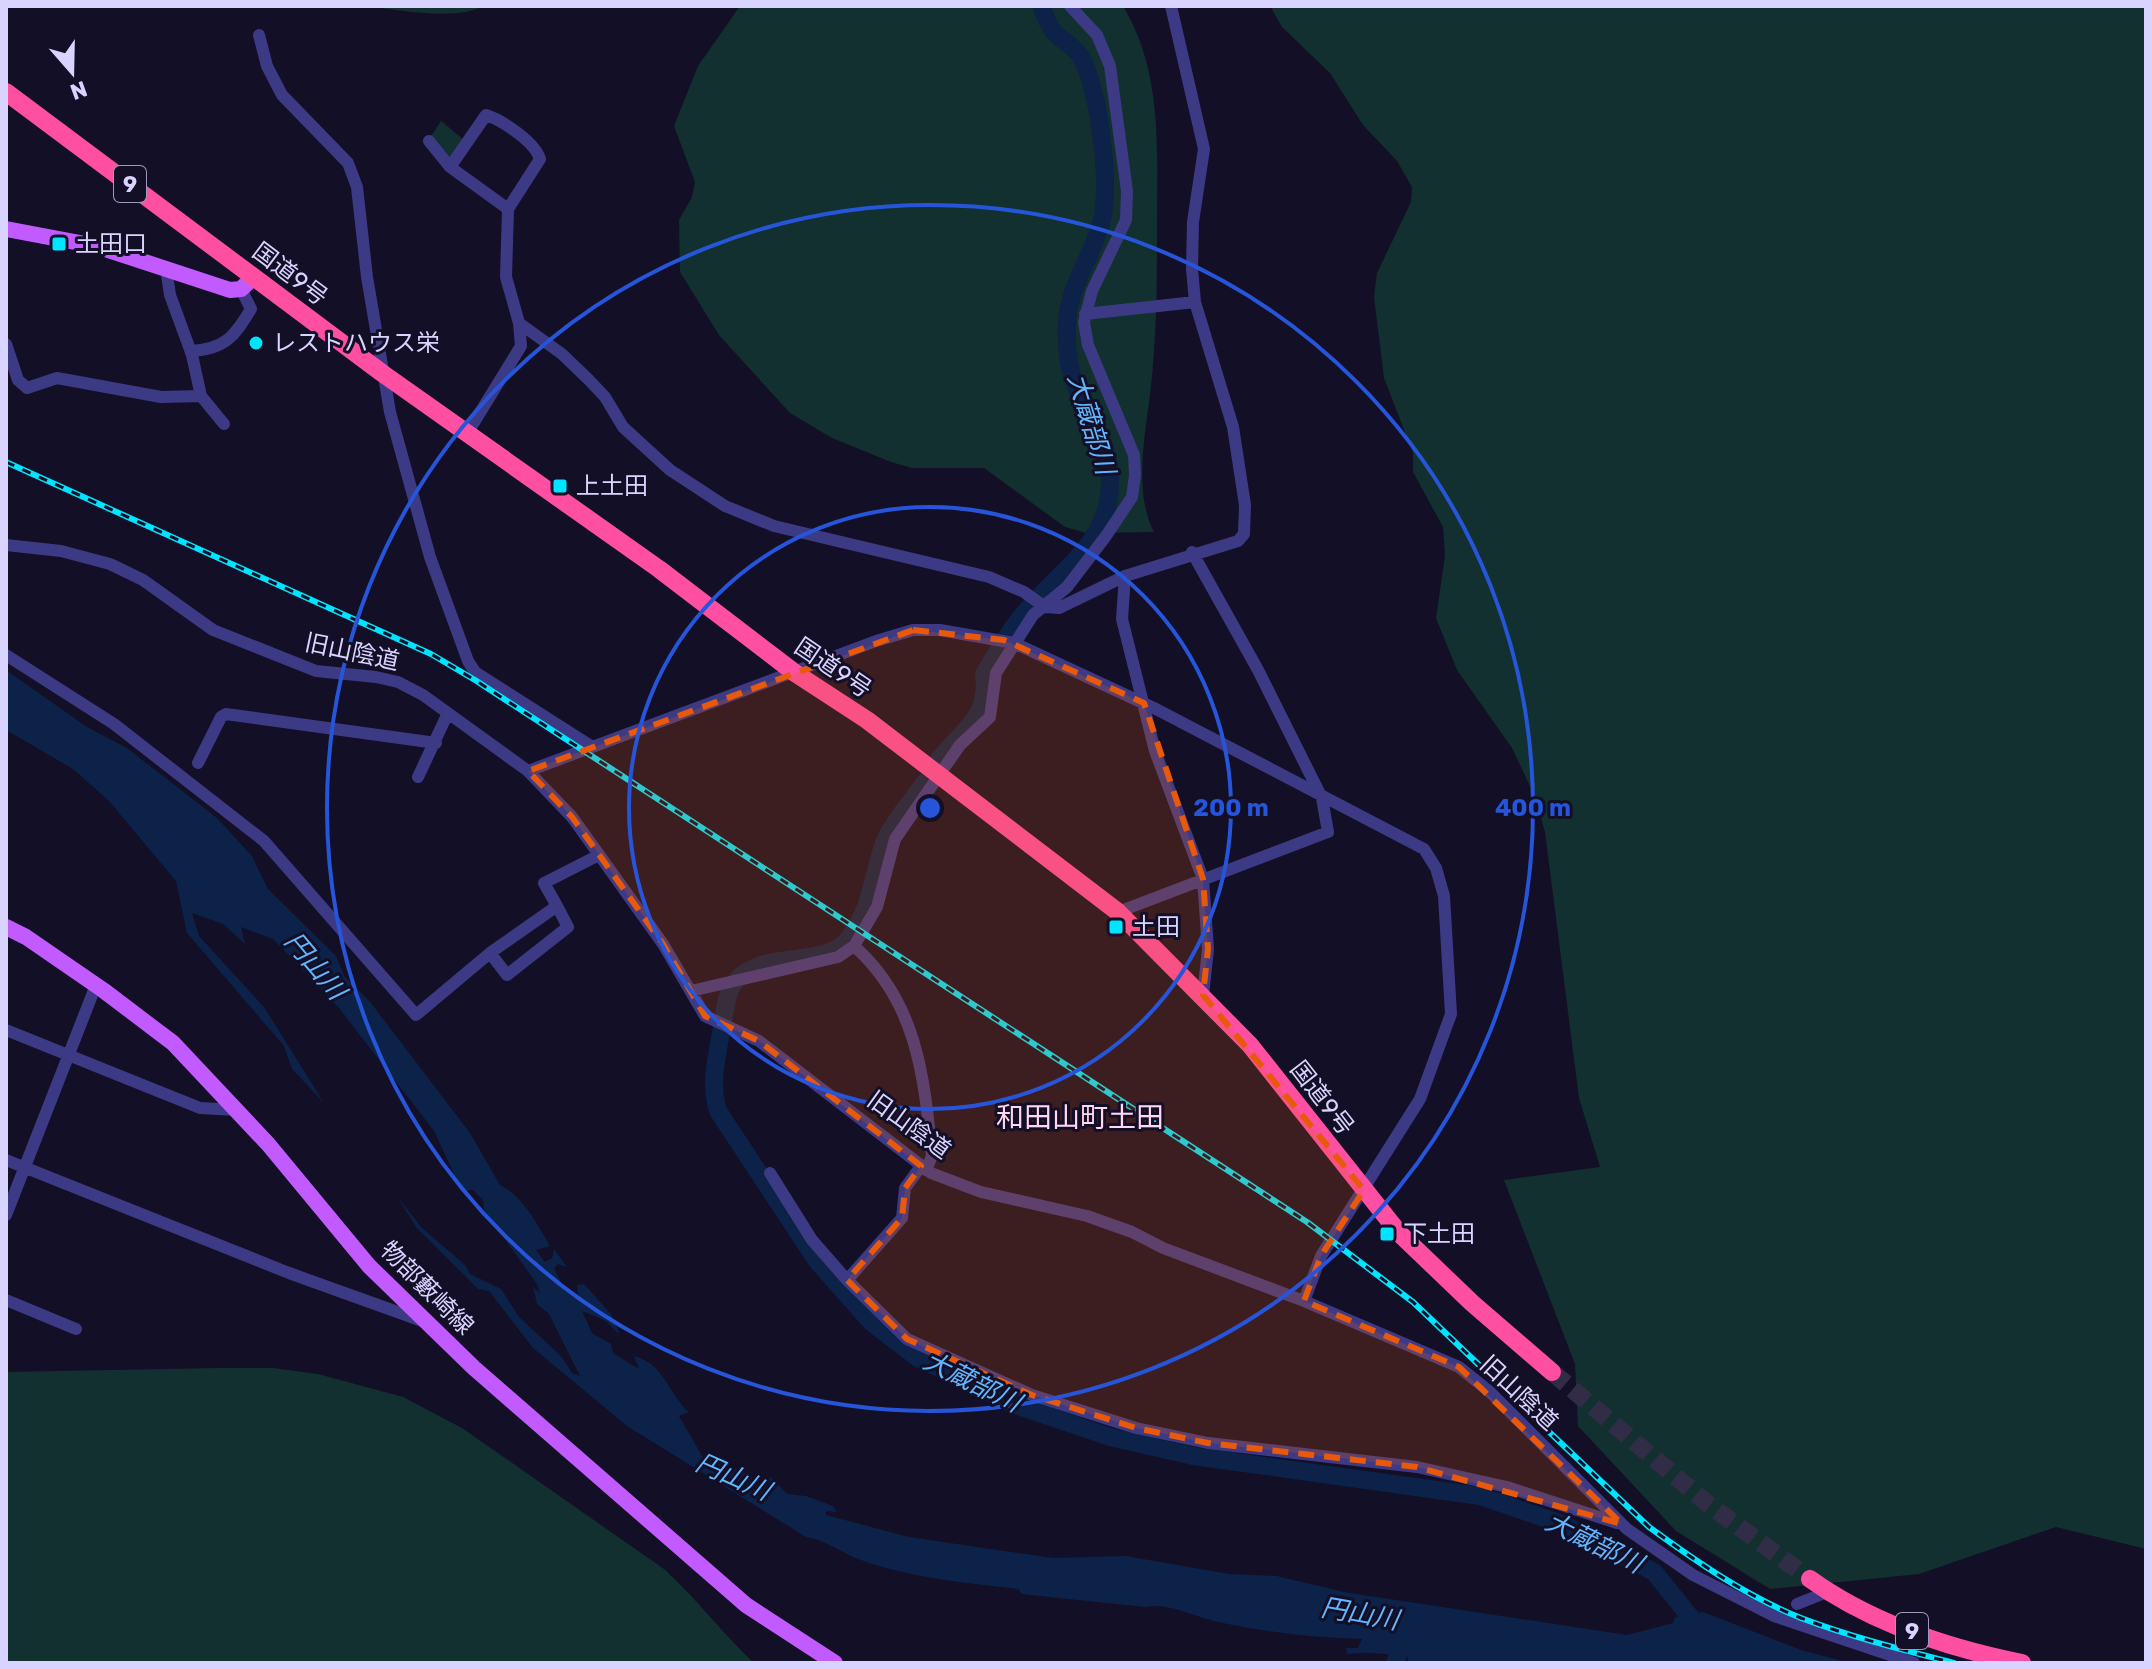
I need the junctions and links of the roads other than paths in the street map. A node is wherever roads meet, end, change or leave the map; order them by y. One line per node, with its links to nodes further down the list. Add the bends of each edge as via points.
1 (1070, 6): 12 (street, via 1104,45 1127,191 1123,232)
2 (1171, 6): 11 (street, via 1204,149 1191,248)
3 (259, 35): 16 (street, via 282,95 348,163 357,187)
4 (6, 92): 10 (highway, 国道9号 / 9)
5 (429, 141): 6 (street)
6 (450, 167): 7 (street); 7 (street, via 490,115 538,151 540,159)
7 (508, 209): 13 (street, via 506,277)
8 (6, 229): 9 (main road, via 96,246)
9 (166, 268): 10 (main road, via 230,290); 15 (street)
10 (248, 283): 15 (street, via 251,309 232,340 212,350); 16 (highway, 国道9号 / 9)
11 (1195, 302): 12 (street); 21 (street, via 1233,427 1245,505 1244,534 1238,541)
12 (1085, 314): 23 (street, via 1088,345 1130,442 1132,497 1067,587)
13 (519, 323): 19 (street, via 521,346); 23 (street, via 589,380 639,443 725,506 774,526 989,577)
14 (6, 344): 17 (street, via 18,380 27,388 57,378 161,397)
15 (191, 351): 17 (street)
16 (382, 373): 19 (highway, 国道9号 / 9); 30 (street, via 430,557 468,661 475,672)
17 (201, 396): 18 (street)
18 (224, 424)
19 (468, 432): 26 (highway, 国道9号 / 9)
20 (6, 545): 28 (street, 旧山陰道, via 110,564 143,580 213,630 316,671 398,682)
21 (1192, 552): 22 (street); 35 (street)
22 (1125, 576): 23 (street, via 1080,601); 27 (street, via 1122,619)
23 (1045, 607): 24 (street)
24 (1014, 643): 26 (street, via 913,630); 27 (street); 33 (street, via 996,673 990,717)
25 (6, 655): 42 (street, via 114,724 264,841 416,1015)
26 (795, 673): 30 (street); 33 (highway, 国道9号 / 9)
27 (1144, 703): 35 (street); 37 (street, via 1155,751)
28 (448, 713): 29 (street); 32 (street, 旧山陰道)
29 (436, 743): 31 (street, via 226,714); 34 (street)
30 (591, 746): 32 (street)
31 (198, 763)
32 (528, 771): 36 (street, 旧山陰道)
33 (938, 774): 39 (highway, 国道9号 / 9); 41 (street, via 895,839 877,907)
34 (418, 777)
35 (1322, 798): 37 (street, via 1328,832); 53 (street, via 1424,849 1444,896 1451,1014 1420,1099)
36 (599, 855): 38 (street, via 544,883); 44 (street, 旧山陰道)
37 (1203, 879): 39 (street); 45 (street, via 1208,949)
38 (557, 906): 42 (street); 42 (street, via 568,927 507,975)
39 (1118, 912): 45 (highway, 国道9号 / 9)
40 (6, 927): 43 (main road, 物部藪崎線)
41 (854, 946): 44 (street, via 838,957); 51 (street, via 898,996 917,1050 932,1156)
42 (490, 953)
43 (96, 985): 47 (street); 48 (main road, 物部藪崎線, via 173,1043)
44 (691, 991): 51 (street, 旧山陰道, via 705,1016 759,1041)
45 (1203, 995): 53 (highway, 国道9号 / 9, via 1250,1045)
46 (6, 1030): 47 (street)
47 (66, 1055): 48 (street, via 200,1108); 50 (street)
48 (237, 1110): 58 (main road, 物部藪崎線, via 369,1266)
49 (6, 1160): 50 (street)
50 (24, 1167): 54 (street); 58 (street)
51 (924, 1168): 55 (street, via 905,1188 902,1218); 57 (street, 旧山陰道, via 981,1192 1087,1216)
52 (770, 1173): 55 (street, via 812,1240)
53 (1364, 1190): 57 (street, via 1321,1256); 60 (highway, 国道9号 / 9, via 1430,1264)
54 (6, 1215)
55 (847, 1280): 61 (street, via 907,1339 1032,1395 1136,1428 1208,1443 1417,1467 1507,1487)
56 (6, 1300): 59 (street)
57 (1304, 1301): 61 (street, 旧山陰道, via 1459,1367)
58 (428, 1323): 65 (main road, 物部藪崎線, via 746,1605)
59 (76, 1329)
60 (1552, 1372)
61 (1622, 1524): 67 (street, 旧山陰道, via 1693,1575 1774,1616)
62 (1810, 1579): 63 (highway, 9)
63 (1827, 1592): 64 (street); 68 (highway, 9, via 1903,1628)
64 (1797, 1604)
65 (812, 1657): 66 (main road, 物部藪崎線)
66 (835, 1663)
67 (1914, 1663)
68 (2022, 1663)

